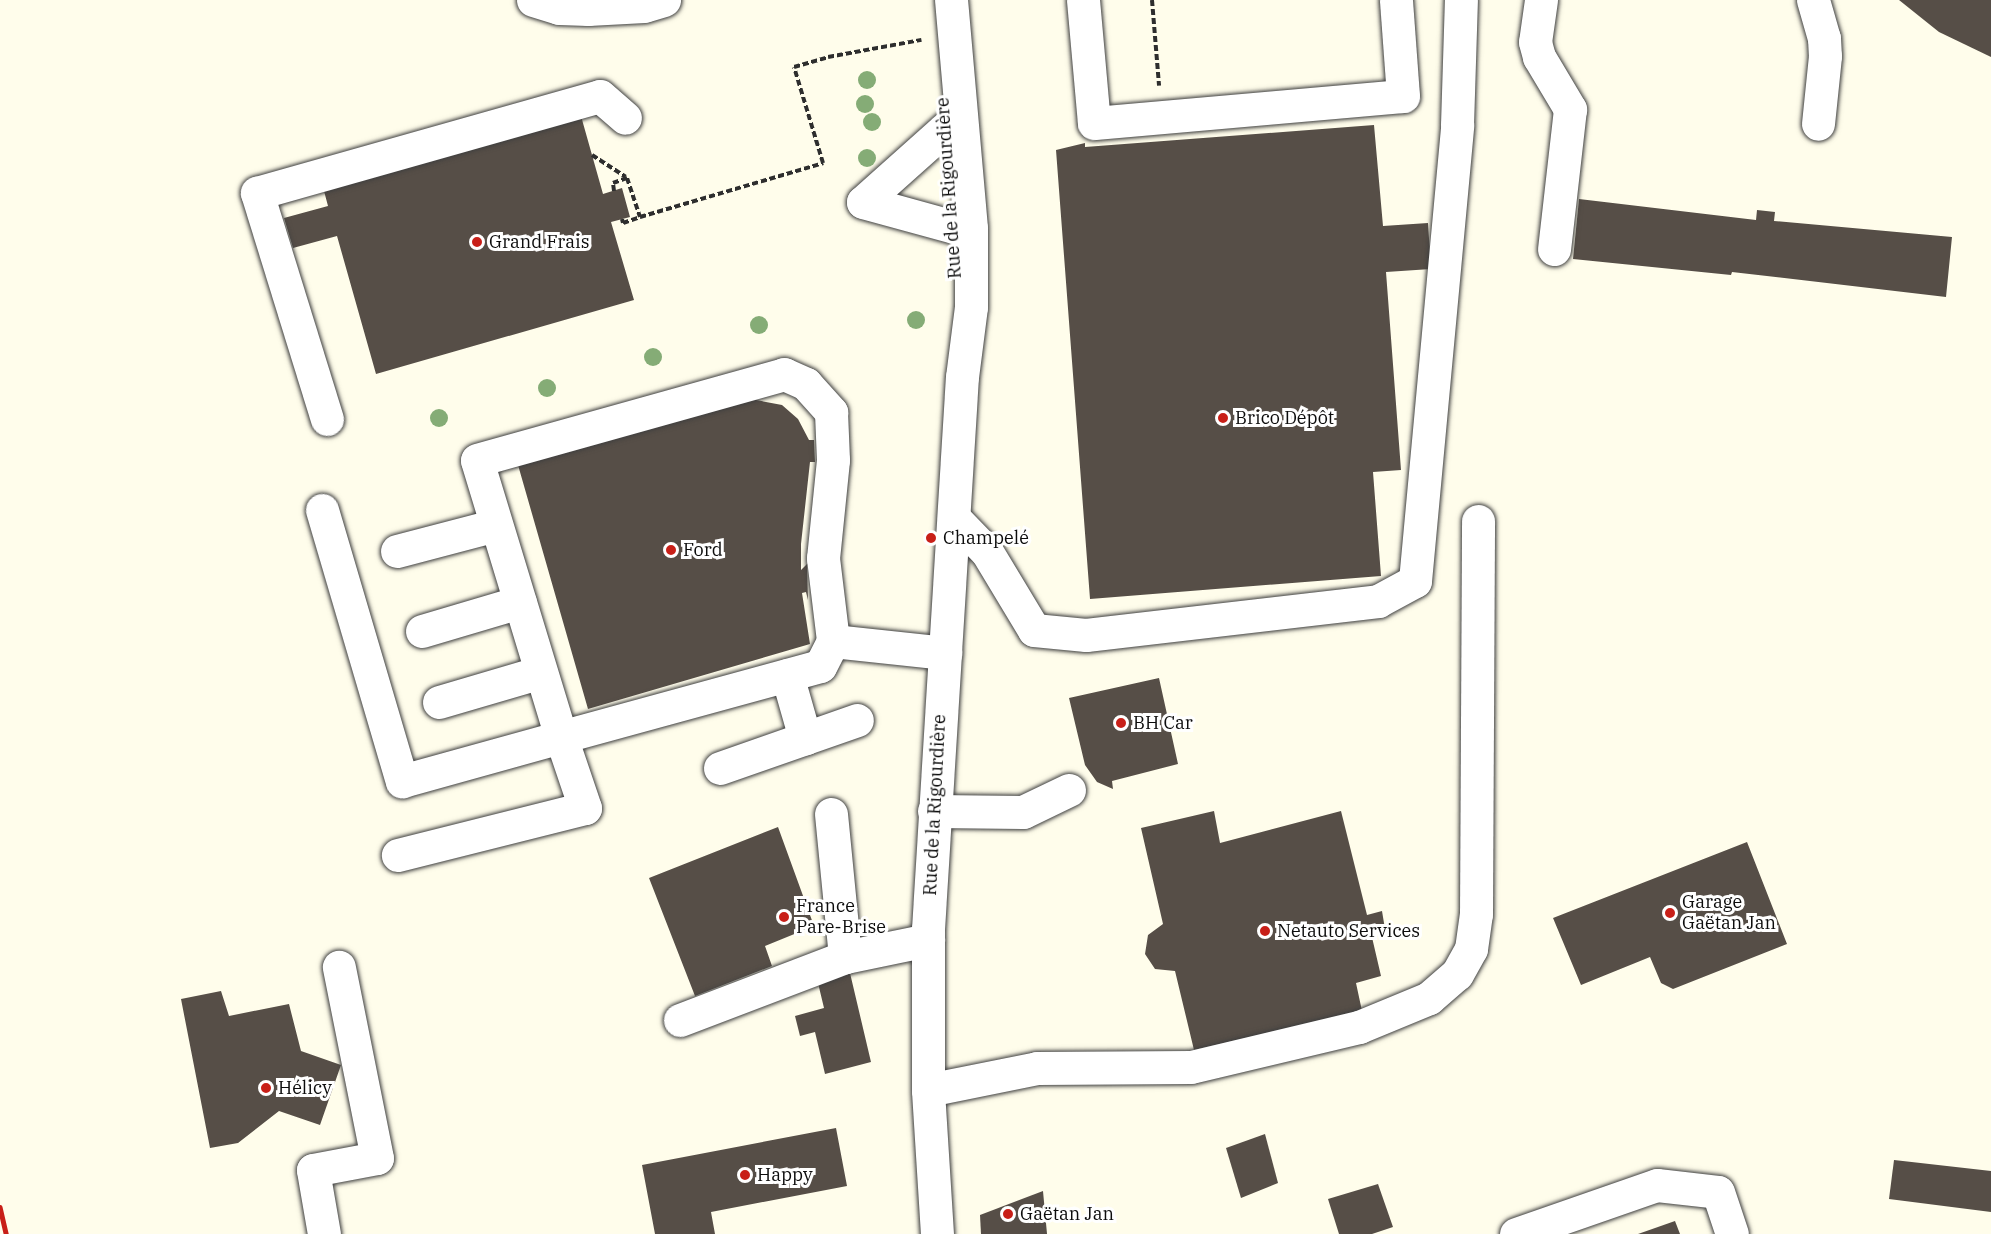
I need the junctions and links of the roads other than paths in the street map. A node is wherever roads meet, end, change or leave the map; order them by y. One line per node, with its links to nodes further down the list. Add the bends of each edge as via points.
1 (532, 0): 2 (street, via 560,8 588,9 644,6)
2 (664, 0)
3 (930, 0): 12 (street, Rue de la Rigourdière)
4 (951, 0): 15 (street, Rue de la Rigourdière, via 971,228 971,307)
5 (1083, 0): 6 (street, via 1094,123 1403,96)
6 (1396, 0)
7 (1461, 0): 18 (street, via 1457,125 1415,581 1378,601 1086,635 1034,630 987,552)
8 (1541, 0): 14 (street, via 1535,42 1539,57 1570,109)
9 (1813, 0): 11 (street, via 1825,56)
10 (625, 118): 16 (street, via 600,96 257,193)
11 (1818, 124)
12 (946, 127): 13 (street, Rue de la Rigourdière); 13 (street, via 862,202)
13 (954, 227): 15 (street, Rue de la Rigourdière)
14 (1554, 249)
15 (962, 377): 18 (street, Rue de la Rigourdière)
16 (327, 419)
17 (321, 510): 30 (street, via 402,781)
18 (954, 518): 25 (street, Rue de la Rigourdière)
19 (1478, 520): 41 (street, via 1476,914 1471,949 1457,974 1429,998 1359,1027 1191,1067 1037,1068)
20 (496, 525): 21 (street); 22 (street); 24 (street, via 477,460 784,374 806,384 831,412 833,460 823,558)
21 (397, 551)
22 (520, 602): 23 (street); 26 (street)
23 (422, 631)
24 (833, 641): 25 (street); 27 (street, via 820,666)
25 (945, 653): 34 (street, Rue de la Rigourdière)
26 (541, 672): 28 (street); 30 (street)
27 (787, 675): 30 (street); 31 (street)
28 (439, 702)
29 (857, 720): 31 (street)
30 (561, 737): 36 (street, via 585,808)
31 (805, 738): 32 (street)
32 (720, 768)
33 (1069, 790): 34 (street, via 1023,812)
34 (934, 811): 37 (street, Rue de la Rigourdière)
35 (831, 814): 38 (street)
36 (398, 855)
37 (928, 940): 38 (street); 41 (street, Rue de la Rigourdière)
38 (845, 957): 40 (street)
39 (339, 967): 42 (street, via 377,1158 313,1170)
40 (680, 1020)
41 (928, 1090): 43 (street, Rue de la Rigourdière)
42 (324, 1234)
43 (937, 1234)
44 (1516, 1234): 45 (street, via 1657,1185 1718,1192)
45 (1732, 1234)

